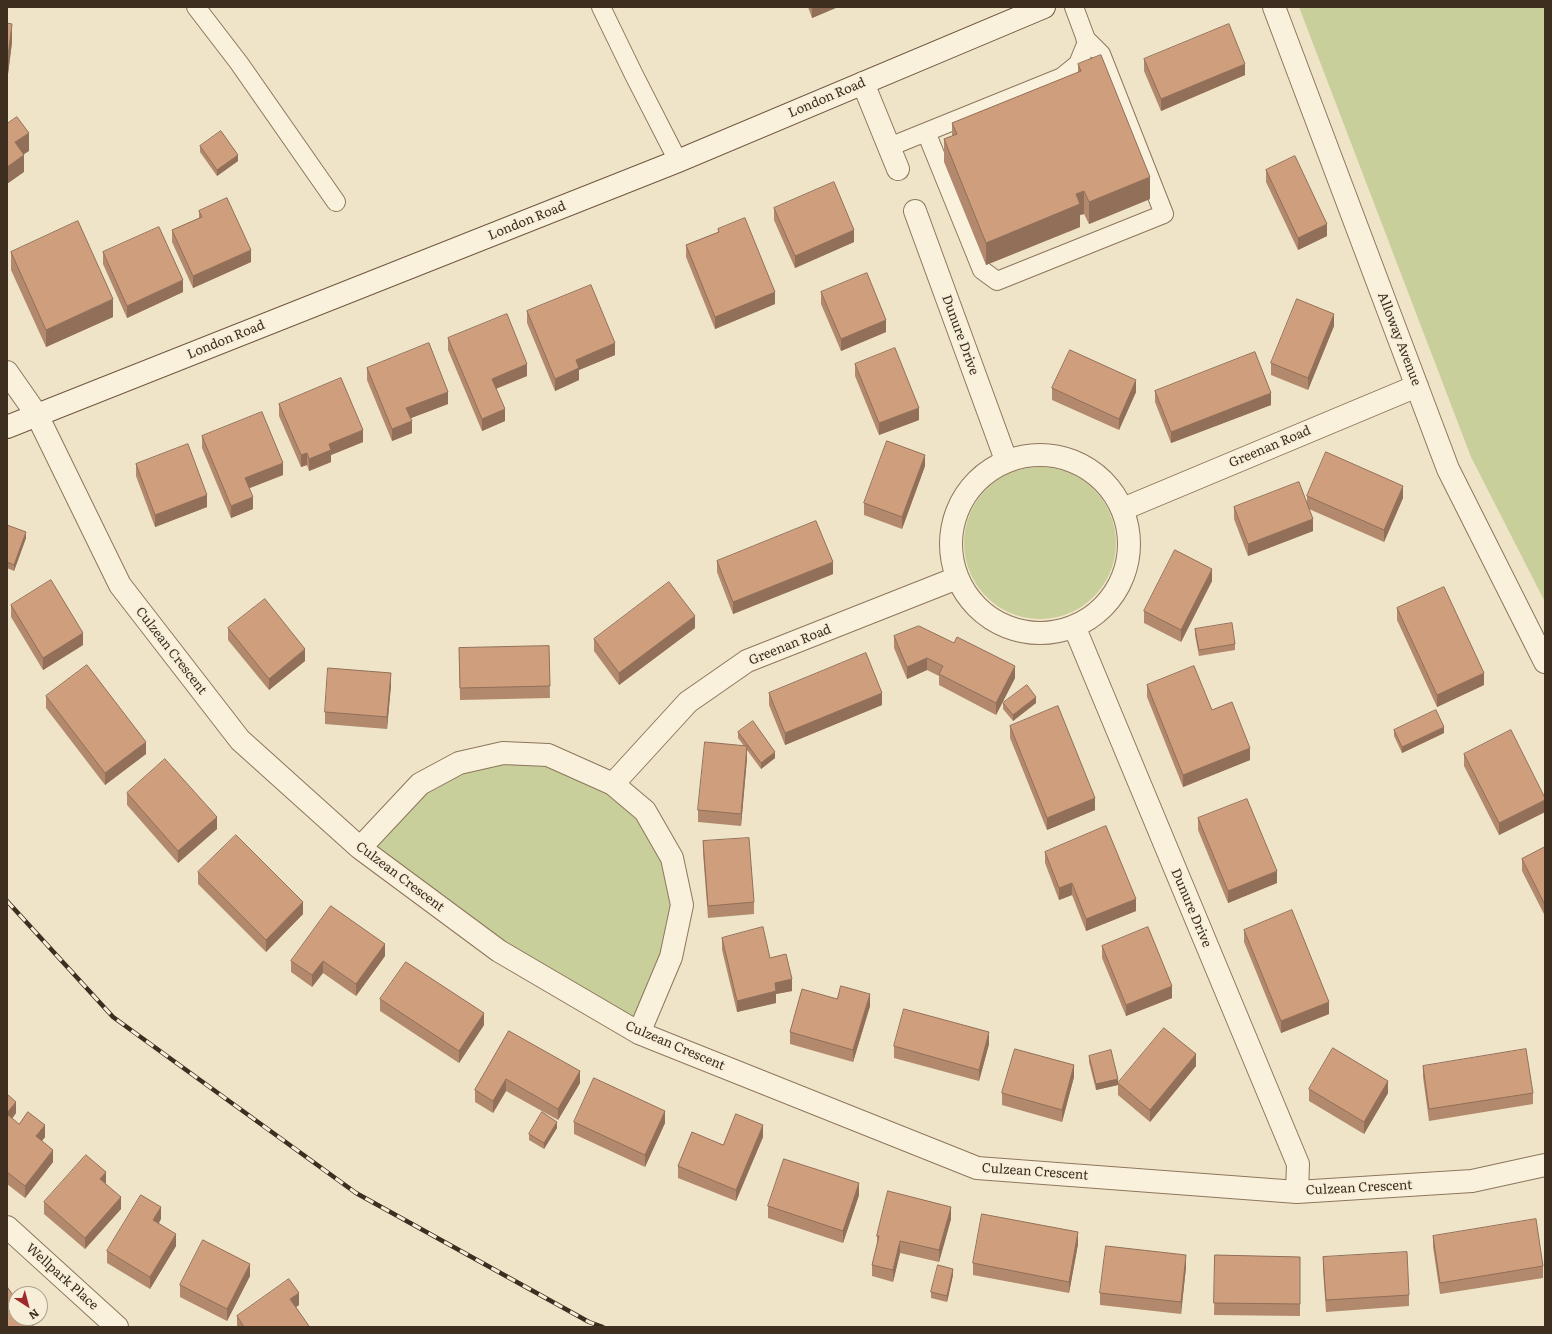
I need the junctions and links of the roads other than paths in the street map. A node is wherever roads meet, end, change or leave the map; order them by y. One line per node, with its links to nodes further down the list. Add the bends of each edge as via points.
1 (196, 7): 12 (lane)
2 (601, 7): 10 (lane)
3 (1044, 7): 7 (street, London Road)
4 (1074, 7): 6 (lane)
5 (1274, 7): 15 (street, Alloway Avenue)
6 (1085, 38): 8 (lane, via 1086,42 1078,64 1062,77); 8 (lane, via 1101,54 1164,214 997,281 982,270)
7 (863, 83): 9 (street); 10 (street, London Road)
8 (926, 132): 9 (lane)
9 (889, 147): 11 (street)
10 (678, 161): 16 (street, London Road)
11 (898, 169)
12 (336, 202)
13 (915, 210): 18 (street, Dunure Drive)
14 (7, 372): 16 (street, Culzean Crescent)
15 (1417, 386): 19 (street, Greenan Road); 22 (street, Alloway Avenue, via 1448,469)
16 (36, 415): 17 (street, London Road); 24 (street, Culzean Crescent, via 120,585 240,740)
17 (7, 427)
18 (1006, 460): 19 (street, via 1033,454 1062,456 1087,467 1108,485); 20 (street, via 982,475 961,503 953,523 951,550)
19 (1123, 509): 21 (street, via 1130,536 1128,565 1117,590 1098,612)
20 (957, 578): 21 (street, via 972,602 993,620 1019,631 1047,633); 23 (street, Greenan Road, via 747,661 688,702)
21 (1074, 626): 27 (street, Dunure Drive, via 1298,1164)
22 (1545, 662)
23 (613, 784): 24 (street, via 548,755 503,752 459,763 420,784); 25 (street, via 645,811 672,858 682,906 671,957)
24 (360, 848): 25 (street, Culzean Crescent, via 499,951)
25 (639, 1033): 27 (street, Culzean Crescent, via 976,1168)
26 (1545, 1165): 27 (street, Culzean Crescent, via 1472,1181)
27 (1297, 1192)
28 (7, 1227): 29 (street, Wellpark Place)
29 (117, 1327)

